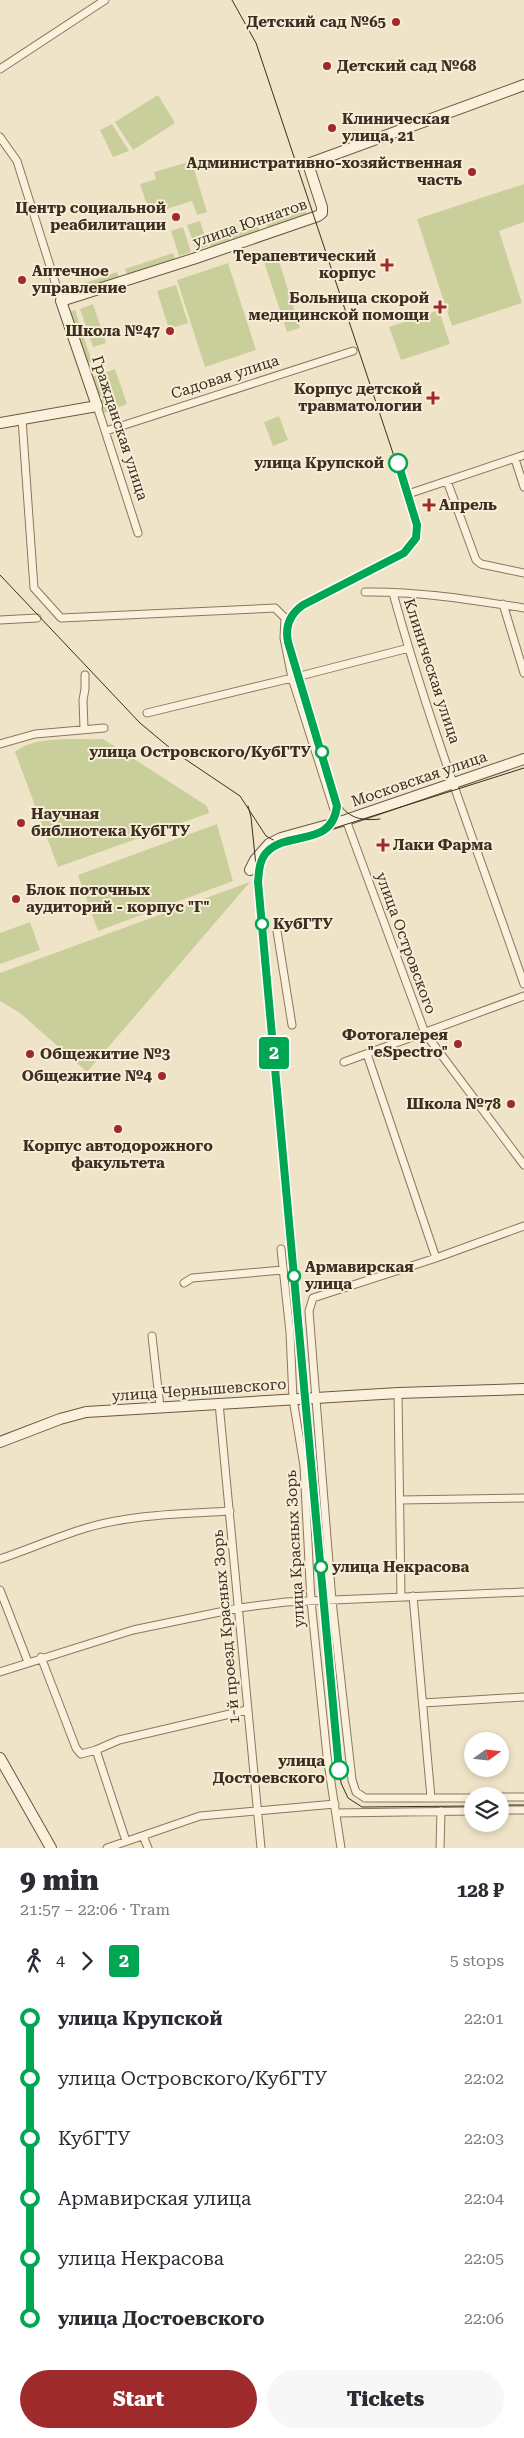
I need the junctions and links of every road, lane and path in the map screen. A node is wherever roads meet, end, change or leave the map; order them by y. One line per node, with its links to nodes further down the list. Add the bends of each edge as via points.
1 (106, 0): 2 (street)
2 (0, 69)
3 (524, 86): 5 (street, улица Юннатов, via 308,164 322,207 318,216)
4 (0, 137): 5 (street, Гражданская улица, via 17,161)
5 (62, 300): 7 (street, Гражданская улица)
6 (353, 351): 10 (street, Садовая улица)
7 (98, 406): 8 (street); 10 (street, Гражданская улица)
8 (22, 419): 9 (street); 28 (street, улица Островского, via 34,588 61,618 275,608 285,618 284,638)
9 (0, 423)
10 (106, 431): 16 (street, Гражданская улица)
11 (524, 455): 12 (street)
12 (515, 458): 13 (street); 14 (street)
13 (447, 481): 15 (street); 17 (street, via 476,560 481,564)
14 (524, 487)
15 (408, 494)
16 (138, 533)
17 (524, 573)
18 (365, 592): 19 (street)
19 (393, 593): 20 (street, via 410,592); 24 (street, Клиническая улица)
20 (503, 604): 21 (street); 25 (street)
21 (524, 608)
22 (36, 618): 23 (street)
23 (0, 620)
24 (409, 648): 27 (street); 34 (street, Клиническая улица)
25 (524, 673)
26 (85, 675): 31 (street, via 82,700)
27 (304, 675)
28 (292, 678): 29 (street); 35 (street, улица Островского)
29 (147, 713)
30 (104, 728): 31 (street)
31 (84, 729): 32 (street, via 35,734)
32 (0, 744)
33 (524, 759): 34 (street, Московская улица)
34 (454, 783): 35 (street, Московская улица); 38 (street, Клиническая улица)
35 (342, 821): 36 (street, Московская улица, via 275,841 255,860); 41 (street, улица Островского)
36 (250, 870)
37 (277, 931): 40 (street)
38 (524, 984)
39 (524, 996): 41 (street)
40 (292, 1025)
41 (425, 1033): 42 (street); 44 (street, улица Островского)
42 (367, 1054): 43 (street); 47 (street)
43 (344, 1062)
44 (524, 1165)
45 (524, 1226): 47 (street)
46 (281, 1248): 48 (street, улица Красных Зорь)
47 (436, 1258): 53 (street, via 313,1298 309,1311)
48 (283, 1270): 49 (street, via 192,1278); 54 (street, улица Красных Зорь)
49 (184, 1283)
50 (152, 1336): 56 (street)
51 (524, 1389): 52 (street, улица Чернышевского)
52 (398, 1393): 53 (street, улица Чернышевского); 59 (street)
53 (315, 1397): 54 (street, улица Чернышевского); 67 (street)
54 (293, 1399): 55 (street, улица Чернышевского); 66 (street, улица Красных Зорь, via 304,1466)
55 (219, 1403): 56 (street, улица Чернышевского); 60 (street, 1-й проезд Красных Зорь)
56 (160, 1407): 57 (street, улица Чернышевского, via 86,1412)
57 (0, 1442)
58 (524, 1498): 59 (street)
59 (400, 1500): 65 (street)
60 (230, 1511): 61 (street, via 111,1522); 68 (street, 1-й проезд Красных Зорь)
61 (0, 1559)
62 (0, 1590): 70 (street)
63 (524, 1592): 64 (street)
64 (413, 1596): 65 (street); 73 (street)
65 (401, 1597): 67 (street)
66 (311, 1601): 67 (street); 68 (street); 81 (street, улица Красных Зорь)
67 (332, 1601): 79 (street, via 356,1792 365,1798)
68 (239, 1608): 69 (street, via 133,1630); 74 (street, 1-й проезд Красных Зорь)
69 (42, 1657): 70 (street); 75 (street, via 76,1748 81,1754)
70 (28, 1662): 71 (street)
71 (0, 1672)
72 (524, 1697): 73 (street)
73 (423, 1703): 79 (street)
74 (247, 1710): 75 (street, via 119,1740); 85 (street, 1-й проезд Красных Зорь)
75 (96, 1750): 89 (street)
76 (0, 1758): 90 (street)
77 (509, 1797): 78 (street)
78 (524, 1797)
79 (431, 1798): 80 (street)
80 (464, 1798)
81 (335, 1804): 85 (street); 87 (street, улица Красных Зорь)
82 (464, 1810): 86 (street)
83 (509, 1810): 84 (street)
84 (524, 1810)
85 (258, 1811): 88 (street, via 200,1816); 93 (street, 1-й проезд Красных Зорь)
86 (440, 1811): 87 (street); 95 (street)
87 (337, 1813): 94 (street, улица Красных Зорь)
88 (143, 1836): 89 (street); 92 (street)
89 (126, 1840): 91 (street)
90 (51, 1848)
91 (107, 1848)
92 (148, 1848)
93 (261, 1848)
94 (341, 1848)
95 (440, 1848)

